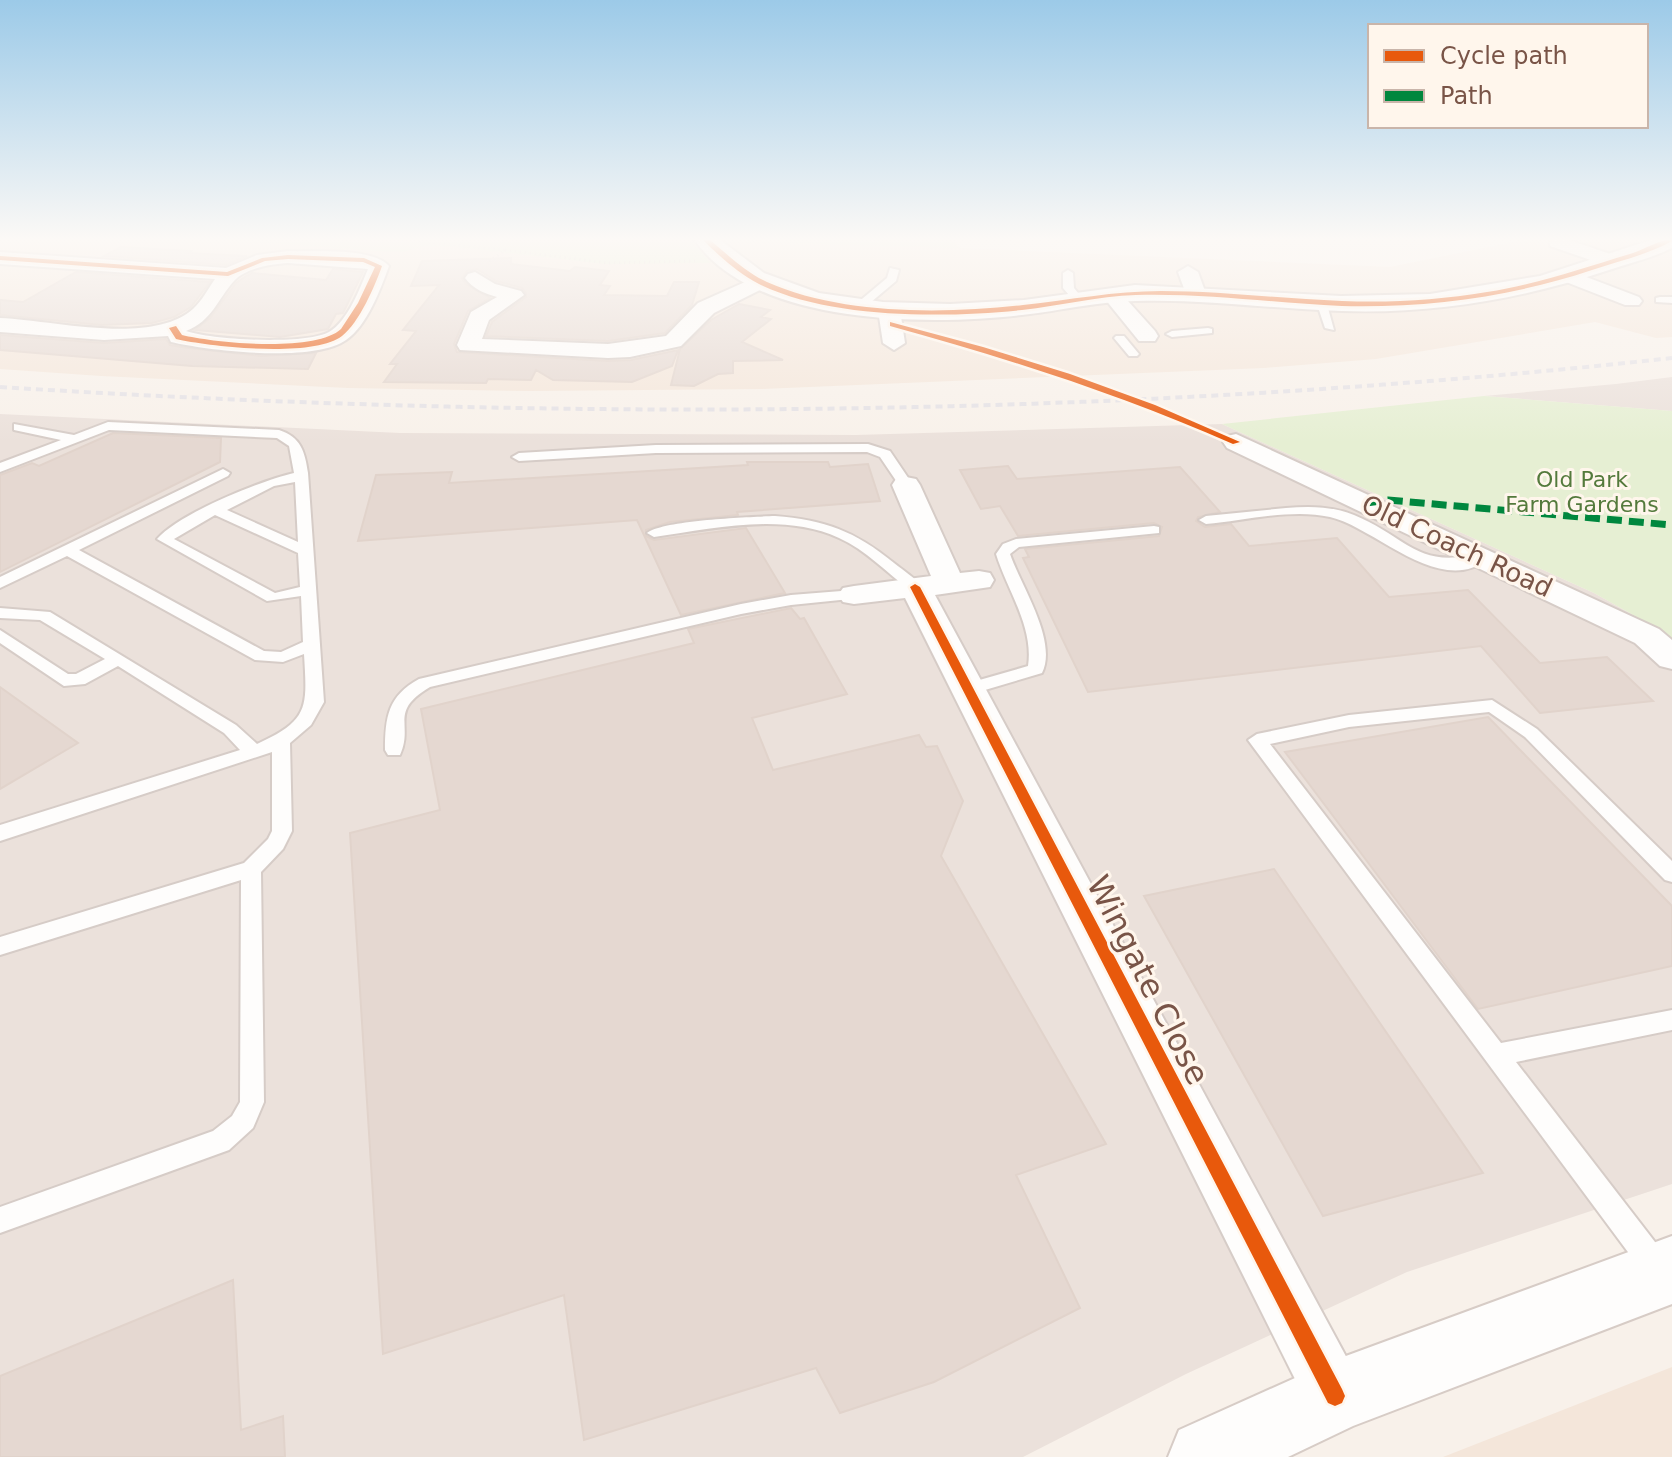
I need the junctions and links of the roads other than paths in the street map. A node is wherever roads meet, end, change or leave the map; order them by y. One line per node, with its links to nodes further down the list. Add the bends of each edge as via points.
1 (205, 307): 10 (street)
2 (357, 307): 10 (street, via 345,328 328,340 295,346 207,342 179,337)
3 (495, 307): 15 (street, via 479,317 463,351 630,350)
4 (708, 307): 15 (street)
5 (862, 307): 6 (street, via 892,326)
6 (1024, 307)
7 (1122, 307): 14 (street)
8 (1323, 307): 11 (lane)
9 (0, 325): 10 (street, via 120,333)
10 (173, 328)
11 (1330, 328)
12 (1208, 331): 13 (lane)
13 (1172, 334): 14 (street)
14 (1147, 336): 16 (street)
15 (673, 341): 17 (street)
16 (1126, 346)
17 (695, 350)
18 (18, 427): 19 (lane)
19 (71, 438): 22 (lane); 24 (lane, via 123,424 279,434 298,448)
20 (1236, 442): 34 (street, Old Coach Road)
21 (519, 457): 25 (lane, via 656,449 868,448 885,454)
22 (0, 468)
23 (223, 473): 27 (lane)
24 (301, 476): 26 (lane, via 270,483); 33 (lane)
25 (906, 485): 35 (street, Wingate Close)
26 (215, 510): 29 (lane); 33 (lane)
27 (146, 511): 29 (lane); 32 (lane)
28 (1206, 520): 34 (lane, via 1325,511 1360,524 1425,561 1451,566)
29 (179, 528): 37 (lane, via 166,541 273,598)
30 (1154, 530): 35 (lane, via 1016,543)
31 (654, 533): 35 (lane, via 759,520 802,523)
32 (68, 550): 36 (lane); 41 (lane, via 261,656 278,658)
33 (306, 551): 37 (lane)
34 (1481, 558): 42 (street, Old Coach Road, via 1647,636)
35 (963, 582): 38 (street); 44 (street, Wingate Close); 44 (lane, via 1036,637 1039,658 1036,669)
36 (0, 583)
37 (308, 590): 41 (lane)
38 (854, 595): 46 (lane, via 741,609 425,683 400,700 394,715)
39 (0, 613): 43 (lane, via 44,615)
40 (0, 635): 43 (lane, via 64,680 79,680)
41 (311, 645): 45 (lane, via 315,702 304,725)
42 (1672, 658)
43 (118, 659): 47 (lane, via 230,729)
44 (968, 689): 56 (street, Wingate Close)
45 (281, 741): 47 (lane); 49 (lane, via 282,831)
46 (394, 750)
47 (254, 752): 48 (lane)
48 (0, 833)
49 (251, 869): 51 (lane); 54 (lane, via 252,1102 243,1124 220,1141)
50 (1672, 874): 53 (lane, via 1531,733 1492,706 1349,721 1257,740)
51 (0, 946)
52 (1672, 1020): 53 (lane)
53 (1497, 1055): 55 (lane, via 1598,1193)
54 (0, 1220)
55 (1667, 1272): 56 (street)
56 (1335, 1396): 57 (street)
57 (1206, 1457)

